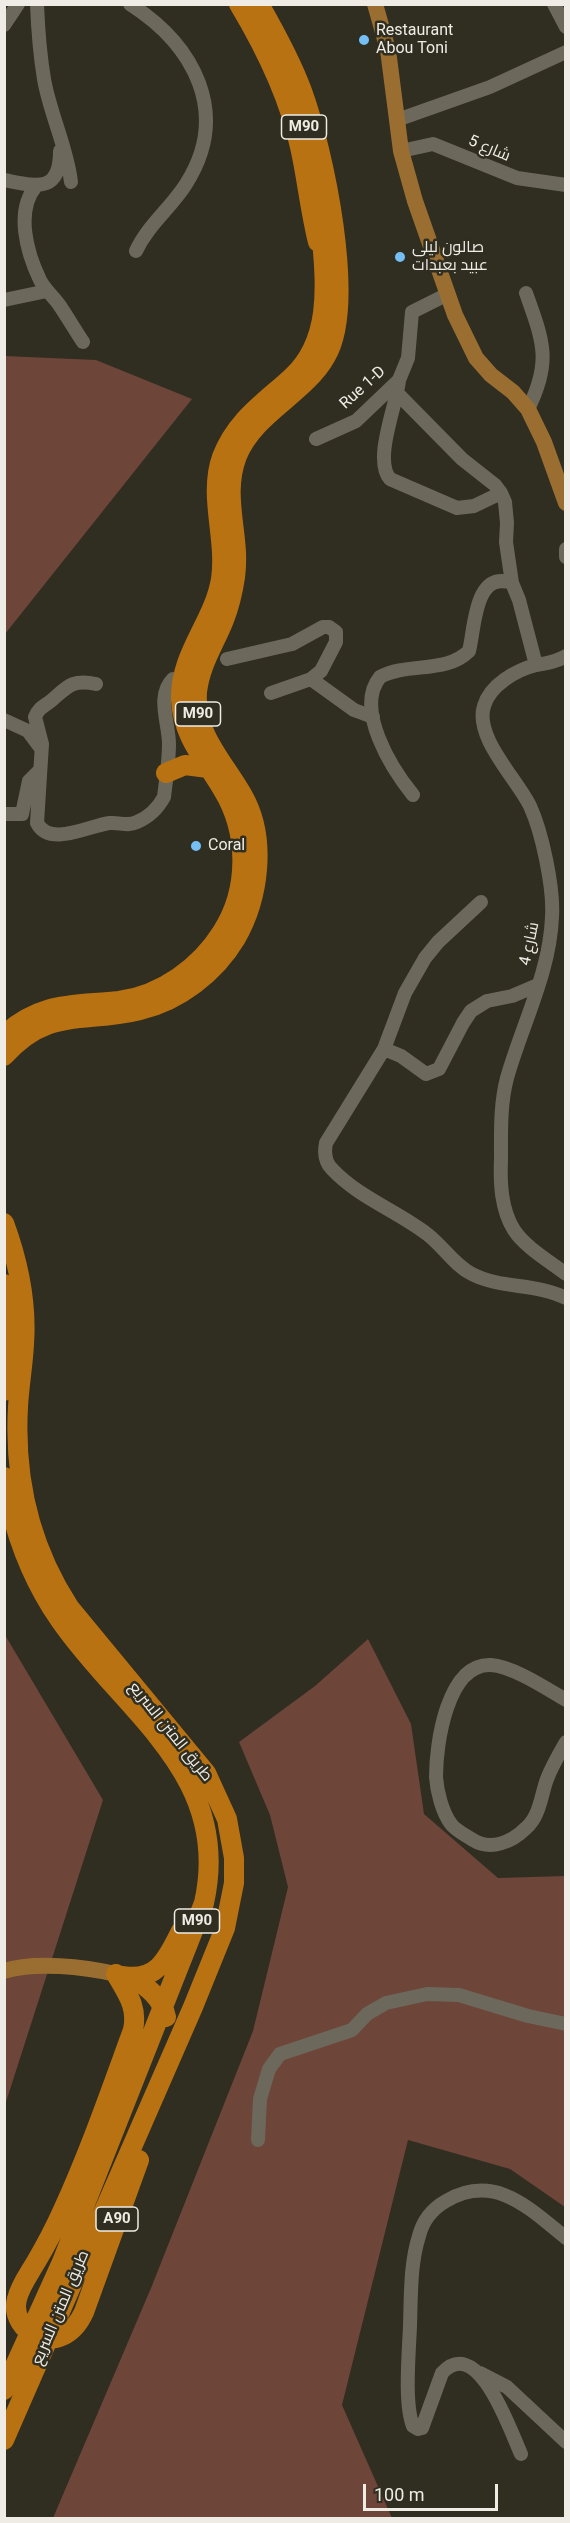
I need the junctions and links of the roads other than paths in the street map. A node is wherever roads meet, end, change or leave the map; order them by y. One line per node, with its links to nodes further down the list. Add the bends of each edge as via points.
1 (18, 4): 10 (street)
2 (37, 4): 14 (street, via 44,80)
3 (130, 4): 20 (street, via 156,23 189,62 199,77 207,113 201,148 186,184)
4 (239, 4): 21 (highway, via 264,49 291,112 313,222)
5 (251, 4): 21 (highway, M90, via 292,86 306,132)
6 (259, 4): 21 (highway, M90, via 286,54 313,128)
7 (272, 4): 21 (highway, via 310,80 332,153 339,218)
8 (375, 4): 13 (main road, via 388,50)
9 (554, 4): 11 (street)
10 (4, 25)
11 (566, 27)
12 (566, 52): 13 (street, via 490,87)
13 (397, 120): 15 (main road)
14 (60, 142): 17 (street); 19 (street, via 57,174)
15 (401, 151): 18 (street, شارع 5, via 433,144 517,178); 24 (main road)
16 (4, 180): 19 (street)
17 (71, 183)
18 (566, 185)
19 (36, 186): 22 (street, via 29,195 25,240)
20 (136, 251)
21 (330, 253): 45 (highway, M90, via 325,308 314,347 294,375 241,423 222,457 217,477 221,578 184,667 181,698 188,732); 54 (highway, M90, via 339,316 328,353 299,390 253,429 238,454 229,494 236,575 225,618 200,671 196,703 209,744 251,815 257,860 252,904 228,950 183,992 140,1010 59,1019 23,1038)
22 (47, 291): 25 (street); 26 (street)
23 (526, 293): 28 (street, via 543,351 541,379)
24 (448, 294): 27 (street, Rue 1-D, via 412,312 408,357); 28 (main road, via 476,358)
25 (4, 300)
26 (82, 342)
27 (398, 387): 29 (street, Rue 1-D, via 356,421); 30 (street, via 462,459); 30 (street, via 386,438 384,470 390,479 457,508 474,506)
28 (528, 409): 31 (main road)
29 (316, 439)
30 (501, 493): 34 (street)
31 (566, 503)
32 (566, 549): 33 (street)
33 (566, 557)
34 (512, 583): 37 (street); 42 (street, via 494,582 482,592 469,651 459,660 380,677 373,690)
35 (566, 656): 37 (street, شارع 4)
36 (227, 659): 39 (street, via 292,644 330,627 336,632 336,642 321,671)
37 (536, 666): 51 (street, شارع 4, via 499,684 486,700 482,714 491,744 530,807 541,839 552,918)
38 (173, 679): 47 (street, via 164,699 169,741)
39 (312, 679): 41 (street); 42 (street, via 354,710)
40 (96, 684): 44 (street, via 71,684 38,711)
41 (271, 693)
42 (373, 717): 48 (street, via 384,753)
43 (4, 720): 44 (street, via 28,731)
44 (41, 749): 46 (street)
45 (208, 768): 47 (highway, via 184,765); 52 (highway, M90, via 237,820 243,865 233,912 206,955 178,978 143,995 51,1008)
46 (40, 770): 47 (street, via 37,823 51,834 85,831 111,823 136,823 149,816 164,797); 49 (street, via 28,781 22,814)
47 (166, 773)
48 (413, 795)
49 (4, 814)
50 (481, 902): 53 (street, via 425,958 405,993)
51 (537, 985): 53 (street, via 487,1001 471,1011 439,1069 432,1073 424,1073); 56 (street, شارع 4, via 506,1081 500,1180 504,1205 515,1231)
52 (4, 1035)
53 (384, 1049): 58 (street, via 326,1143 324,1152 329,1167 428,1235 471,1274)
54 (4, 1056)
55 (4, 1223): 67 (highway, طريق المتن السريع / M90, via 14,1251 23,1308 18,1407 20,1473 37,1544 69,1607 206,1773 231,1837 234,1883 225,1928)
56 (566, 1274)
57 (4, 1284): 59 (highway, via 9,1327)
58 (566, 1298)
59 (4, 1391)
60 (4, 1477): 63 (highway, طريق المتن السريع / M90, via 18,1536 50,1605 159,1737)
61 (566, 1700): 62 (street, via 494,1665 465,1674 440,1728 437,1745 439,1794 452,1825 487,1846 520,1834 537,1813 548,1777)
62 (566, 1742)
63 (197, 1796): 65 (highway, via 199,1868 185,1922 166,1962); 72 (highway, طريق المتن السريع / M90, via 210,1856 204,1903)
64 (4, 1971): 65 (main road, via 76,1967)
65 (131, 1979): 69 (highway, via 135,2019); 70 (highway, A90, via 159,1999 166,2014 165,2038 100,2193 94,2210)
66 (566, 2024): 68 (street, via 459,1995 427,1994 386,2003 367,2014 352,2030 280,2054 269,2069 260,2099)
67 (151, 2105): 69 (highway, A90, via 141,2153 84,2312 74,2330 45,2339 31,2332 19,2317 16,2301); 70 (highway, طريق المتن السريع / M90)
68 (258, 2139)
69 (73, 2189): 72 (highway, A90, via 75,2205 60,2252)
70 (95, 2227): 75 (highway, طريق المتن السريع / M90)
71 (566, 2238): 73 (street, via 525,2205 495,2192 456,2195 425,2220 417,2242 411,2289 408,2411 413,2426 422,2428 437,2382 448,2366 468,2365)
72 (62, 2262): 74 (highway, طريق المتن السريع / M90)
73 (480, 2373): 76 (street, via 507,2387); 77 (street)
74 (4, 2390)
75 (4, 2440)
76 (566, 2442)
77 (521, 2454)

